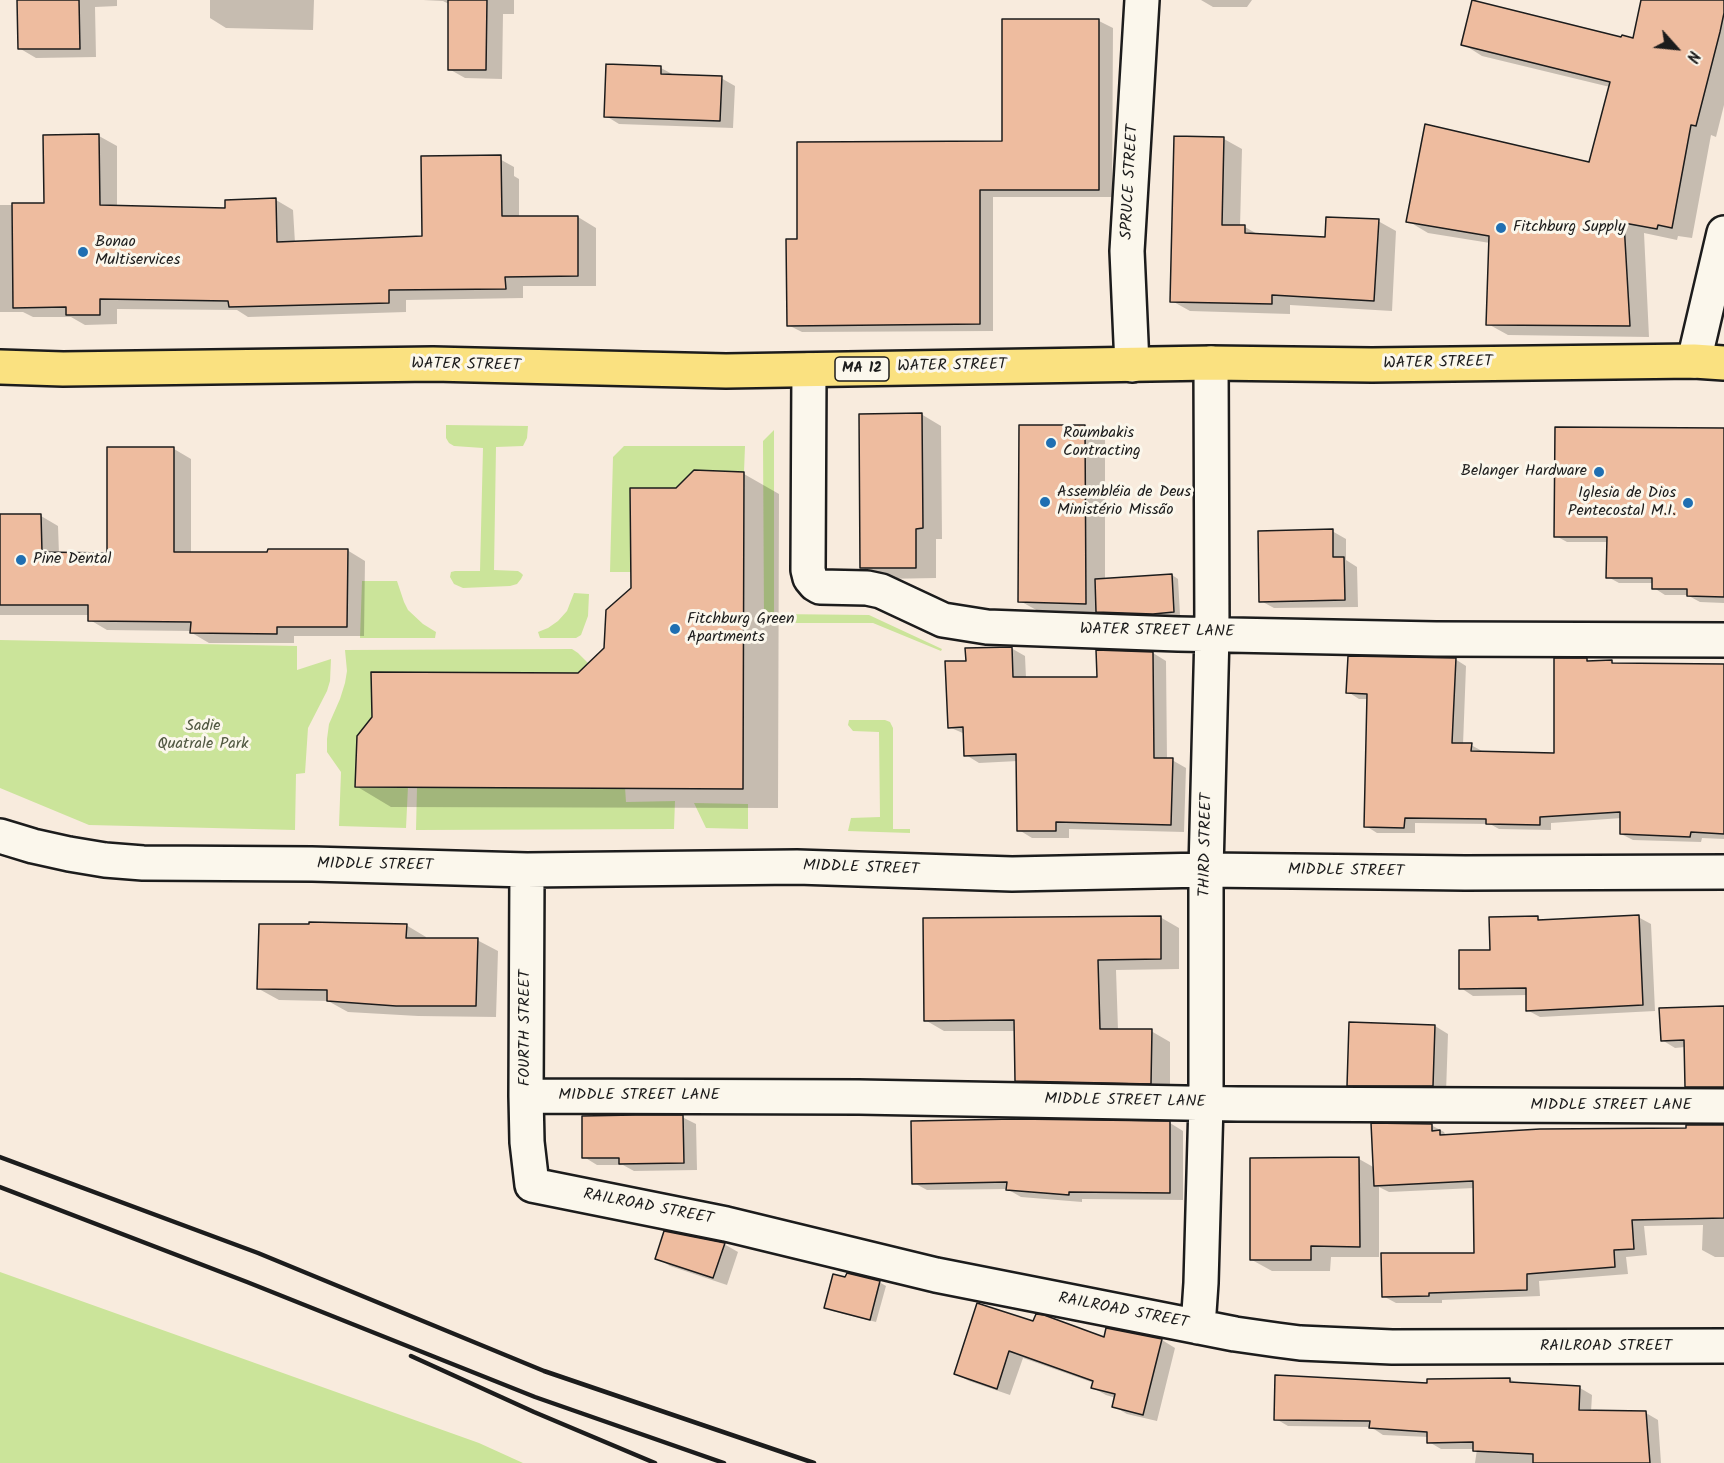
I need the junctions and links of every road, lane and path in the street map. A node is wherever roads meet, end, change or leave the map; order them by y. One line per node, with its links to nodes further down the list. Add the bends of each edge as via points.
1 (1142, 0): 5 (street, SPRUCE STREET, via 1127,251)
2 (1724, 233): 3 (street)
3 (1709, 362): 4 (highway, WATER STREET / MA 12)
4 (1212, 363): 5 (highway, WATER STREET / MA 12); 8 (street, THIRD STREET)
5 (1132, 365): 7 (highway, WATER STREET / MA 12)
6 (0, 367): 7 (highway, WATER STREET / MA 12, via 433,364)
7 (809, 370): 8 (street, WATER STREET LANE, via 808,570 815,584 881,591 943,620 987,627)
8 (1212, 633): 9 (street, WATER STREET LANE); 12 (street, THIRD STREET)
9 (1724, 640)
10 (0, 836): 11 (street, MIDDLE STREET, via 51,850 143,863)
11 (527, 870): 12 (street, MIDDLE STREET, via 797,867 1012,874); 14 (street, FOURTH STREET)
12 (1206, 870): 13 (street, MIDDLE STREET); 15 (street, THIRD STREET)
13 (1724, 872)
14 (526, 1096): 15 (street, MIDDLE STREET LANE); 17 (street, FOURTH STREET)
15 (1206, 1103): 16 (street, MIDDLE STREET LANE); 18 (street, THIRD STREET)
16 (1724, 1106)
17 (532, 1185): 18 (street, RAILROAD STREET, via 726,1224 936,1275)
18 (1198, 1327): 19 (street, RAILROAD STREET, via 1300,1343 1392,1347)
19 (1724, 1346)

